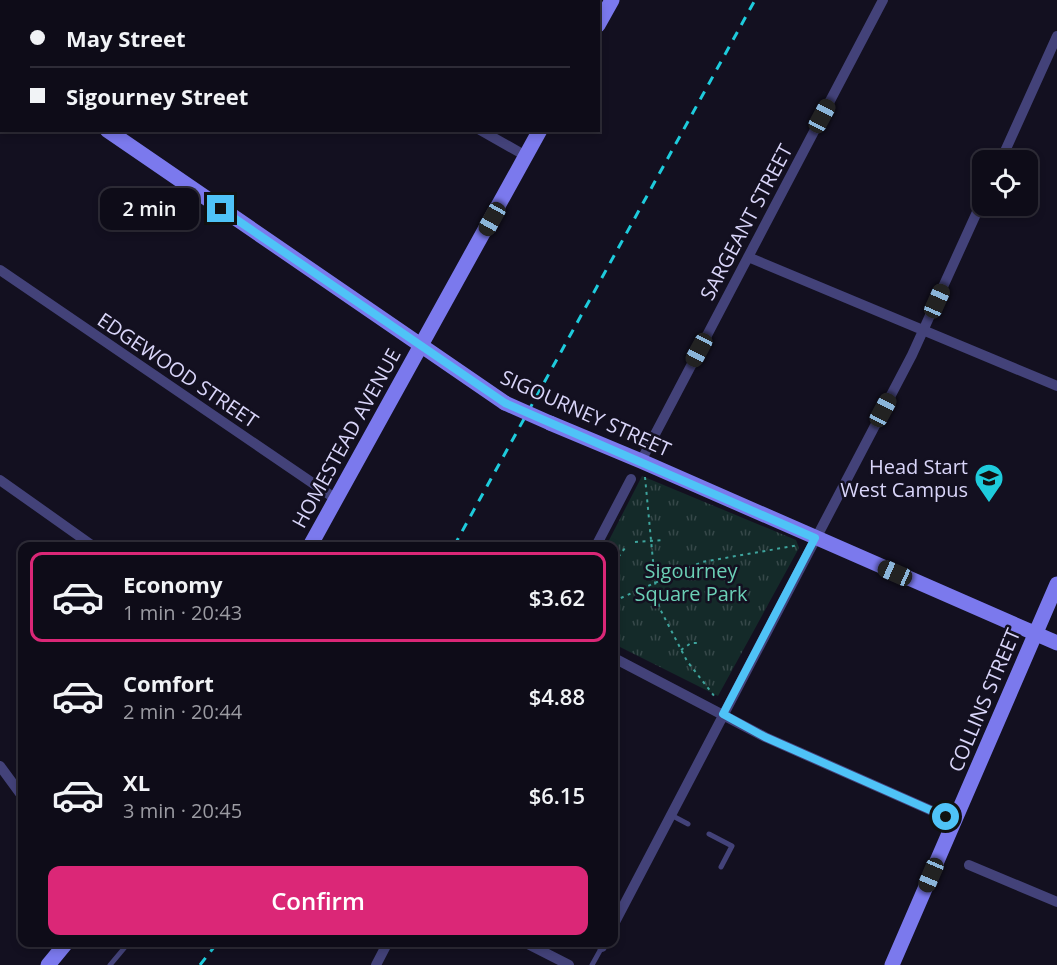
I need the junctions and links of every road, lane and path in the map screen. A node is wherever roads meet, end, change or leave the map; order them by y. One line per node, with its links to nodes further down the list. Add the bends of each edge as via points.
1 (883, 0): 11 (street, SARGEANT STREET)
2 (609, 1): 3 (main road)
3 (600, 21)
4 (1057, 36): 8 (street)
5 (110, 132): 14 (main road, SIGOURNEY STREET)
6 (484, 132): 9 (street)
7 (539, 132): 9 (main road, HOMESTEAD AVENUE)
8 (1006, 150)
9 (526, 156): 14 (main road, HOMESTEAD AVENUE)
10 (975, 216): 13 (street)
11 (748, 257): 13 (street); 16 (street, SARGEANT STREET)
12 (0, 270): 19 (street, EDGEWOOD STREET)
13 (924, 330): 15 (street); 20 (street)
14 (421, 346): 16 (main road, SIGOURNEY STREET, bridge, via 505,403); 19 (main road, HOMESTEAD AVENUE)
15 (1057, 386)
16 (643, 468): 20 (main road, SIGOURNEY STREET); 22 (path)
17 (631, 479): 25 (street)
18 (0, 480): 23 (street)
19 (336, 499): 24 (main road, HOMESTEAD AVENUE)
20 (815, 538): 33 (main road, SIGOURNEY STREET); 39 (street)
21 (664, 540): 22 (path)
22 (651, 541): 26 (path); 30 (path)
23 (87, 542)
24 (312, 542)
25 (598, 542)
26 (635, 542)
27 (799, 544): 30 (path, via 702,562)
28 (625, 548): 29 (path)
29 (618, 558)
30 (655, 582): 32 (path); 36 (path, via 659,607)
31 (1057, 584): 33 (main road, COLLINS STREET)
32 (618, 601)
33 (1035, 634): 35 (main road, SIGOURNEY STREET); 43 (main road, COLLINS STREET)
34 (698, 643): 36 (path)
35 (1057, 643)
36 (681, 650): 38 (path)
37 (618, 660): 39 (street)
38 (716, 700)
39 (723, 714): 42 (street); 43 (street, via 765,737)
40 (0, 766): 41 (street)
41 (18, 791)
42 (671, 815): 44 (lane); 49 (street)
43 (955, 821): 60 (main road, COLLINS STREET)
44 (688, 824)
45 (709, 834): 47 (lane, via 732,846)
46 (969, 865): 48 (street)
47 (721, 867)
48 (1057, 902)
49 (618, 916)
50 (63, 947): 55 (main road)
51 (125, 947): 56 (lane)
52 (385, 947): 57 (street)
53 (534, 947): 58 (street)
54 (602, 947): 59 (lane)
55 (48, 965)
56 (110, 965)
57 (376, 965)
58 (569, 965)
59 (592, 965)
60 (892, 965)

